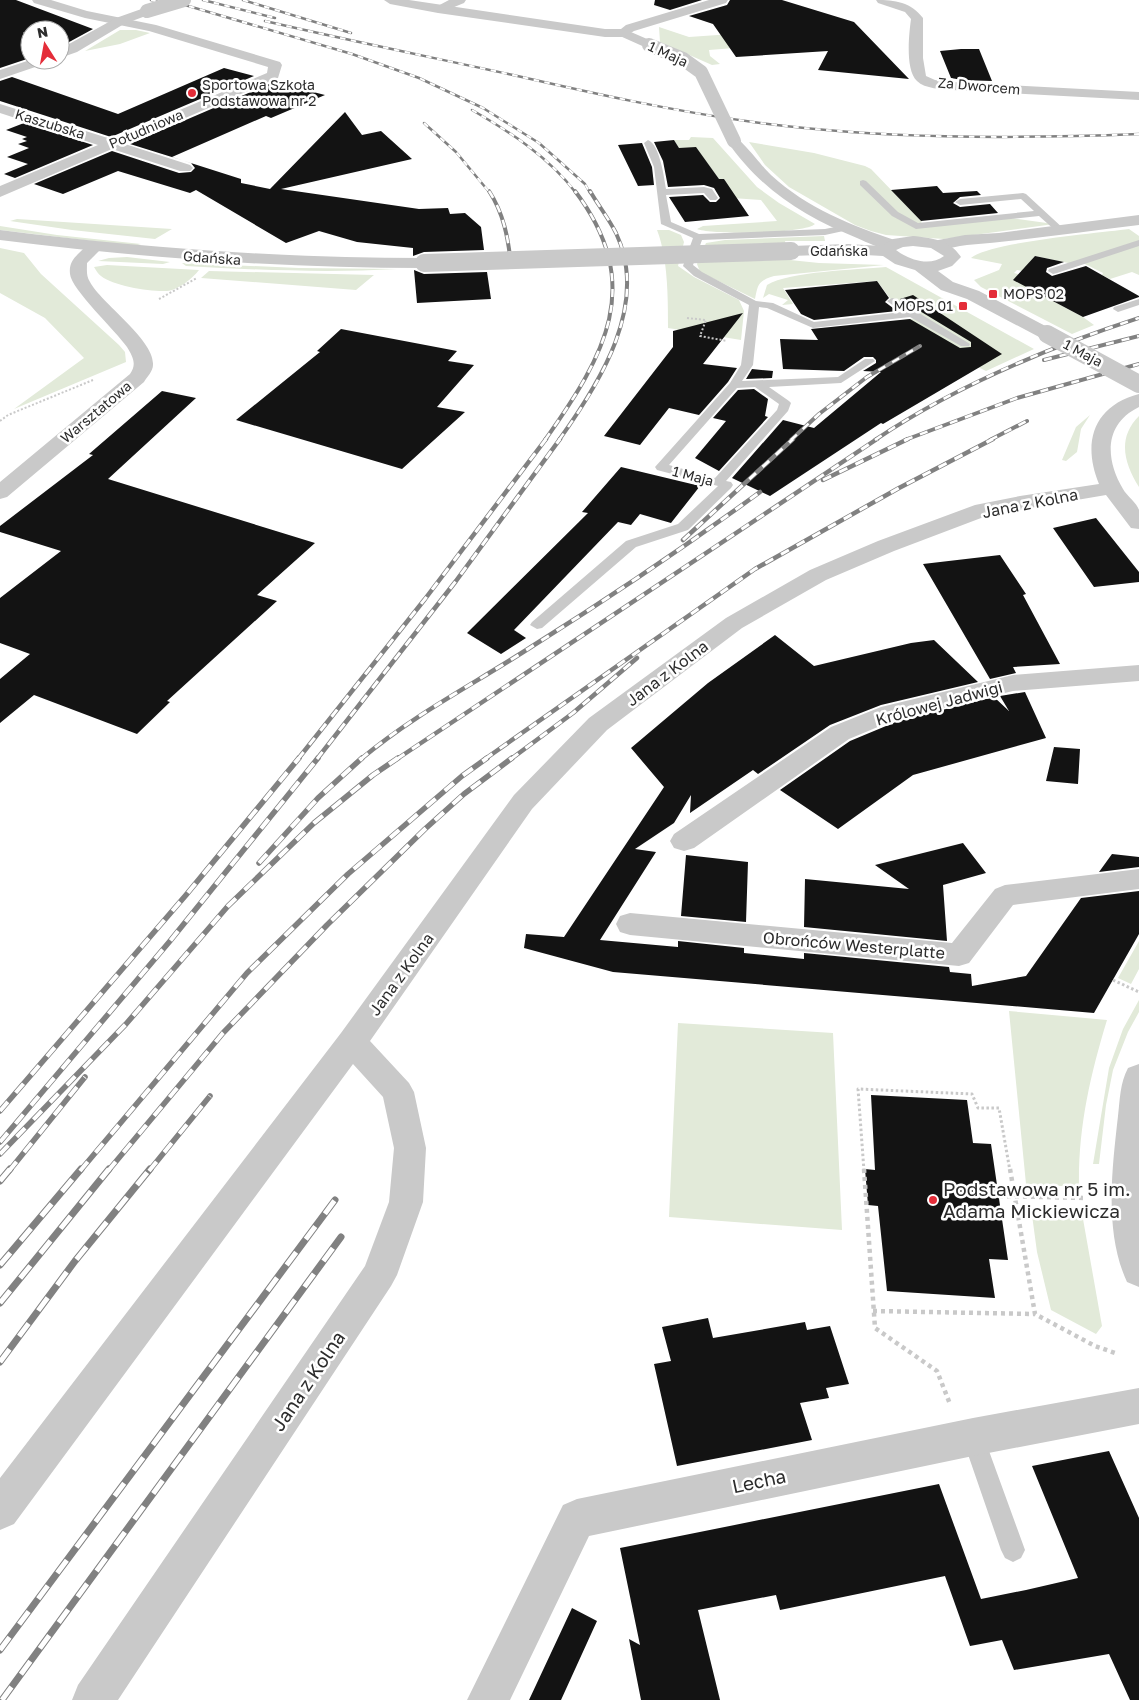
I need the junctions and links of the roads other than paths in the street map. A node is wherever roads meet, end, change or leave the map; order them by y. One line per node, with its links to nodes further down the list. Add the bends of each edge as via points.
1 (38, 0): 8 (street)
2 (184, 0): 8 (street, bridge)
3 (390, 0): 7 (street)
4 (460, 0): 7 (street)
5 (722, 0): 9 (street, via 630,28)
6 (882, 0): 13 (street, Za Dworcem, via 909,9 917,18 915,49 920,76 924,80 952,86)
7 (438, 9): 9 (street, via 585,31)
8 (120, 21): 10 (street); 16 (street, Południowa, via 162,30 275,65 273,75)
9 (624, 33): 26 (street, 1 Maja, bridge, via 683,59 701,72 746,159 791,199)
10 (70, 50)
11 (20, 68): 12 (street)
12 (0, 75)
13 (1139, 96)
14 (0, 108): 16 (street, Kaszubska)
15 (648, 142): 20 (lane, 1 Maja, via 658,167)
16 (113, 144): 17 (street, Kaszubska); 19 (street, Południowa)
17 (185, 168)
18 (863, 183): 23 (lane, via 895,214 916,226)
19 (0, 192)
20 (662, 192): 21 (lane, via 704,190); 28 (lane, 1 Maja, via 666,224)
21 (714, 198)
22 (960, 202): 23 (lane, via 1022,196)
23 (1041, 213): 25 (lane)
24 (1139, 220): 25 (street)
25 (1060, 230): 33 (street, via 998,238)
26 (852, 231): 28 (lane, 1 Maja); 31 (street, 1 Maja); 32 (street)
27 (0, 235): 30 (street, Gdańska)
28 (698, 237): 39 (lane, via 688,266)
29 (1137, 246): 35 (lane)
30 (94, 248): 32 (street, Gdańska, bridge, via 236,260 341,263); 50 (street, Warsztatowa, via 77,267 82,285 139,348 143,368 136,378)
31 (889, 248): 32 (street, Gdańska); 33 (street, via 913,241); 34 (street, 1 Maja, via 896,258)
32 (848, 249)
33 (944, 254): 34 (street); 36 (street)
34 (919, 266): 36 (street, via 947,286)
35 (1053, 271)
36 (973, 295): 45 (street, 1 Maja, bridge)
37 (892, 301): 41 (lane)
38 (1139, 302): 40 (lane)
39 (754, 304): 41 (lane, via 769,305 818,328); 46 (lane, 1 Maja, via 747,365)
40 (1118, 309)
41 (912, 314): 42 (lane)
42 (965, 344)
43 (869, 361): 44 (lane, via 841,380)
44 (758, 384): 46 (lane); 48 (lane, via 785,403 782,411)
45 (1139, 384)
46 (734, 385): 48 (lane, 1 Maja, via 662,467)
47 (1139, 400): 49 (street, via 1120,409 1106,423 1099,440 1101,464)
48 (718, 482): 52 (lane, 1 Maja, via 727,485 683,527 631,544)
49 (1112, 488): 51 (street); 57 (street, Jana z Kolna, via 983,510 818,575 734,623 598,724 523,802)
50 (0, 493)
51 (1139, 523)
52 (537, 625)
53 (1139, 673): 54 (street, Królowej Jadwigi, via 1014,683 890,713 840,733)
54 (684, 841)
55 (1139, 879): 56 (street, Obrońców Westerplatte, via 1005,896 958,955)
56 (630, 924)
57 (352, 1042): 62 (street, Jana z Kolna); 64 (street, Jana z Kolna, via 398,1092 410,1148 406,1202 379,1275)
58 (1139, 1077): 59 (street, via 1129,1183 1132,1243)
59 (1139, 1271)
60 (1139, 1406): 61 (street, Lecha)
61 (964, 1425): 63 (lane); 65 (street, Lecha, via 577,1519)
62 (0, 1510)
63 (1013, 1550)
64 (93, 1700)
65 (488, 1700)

